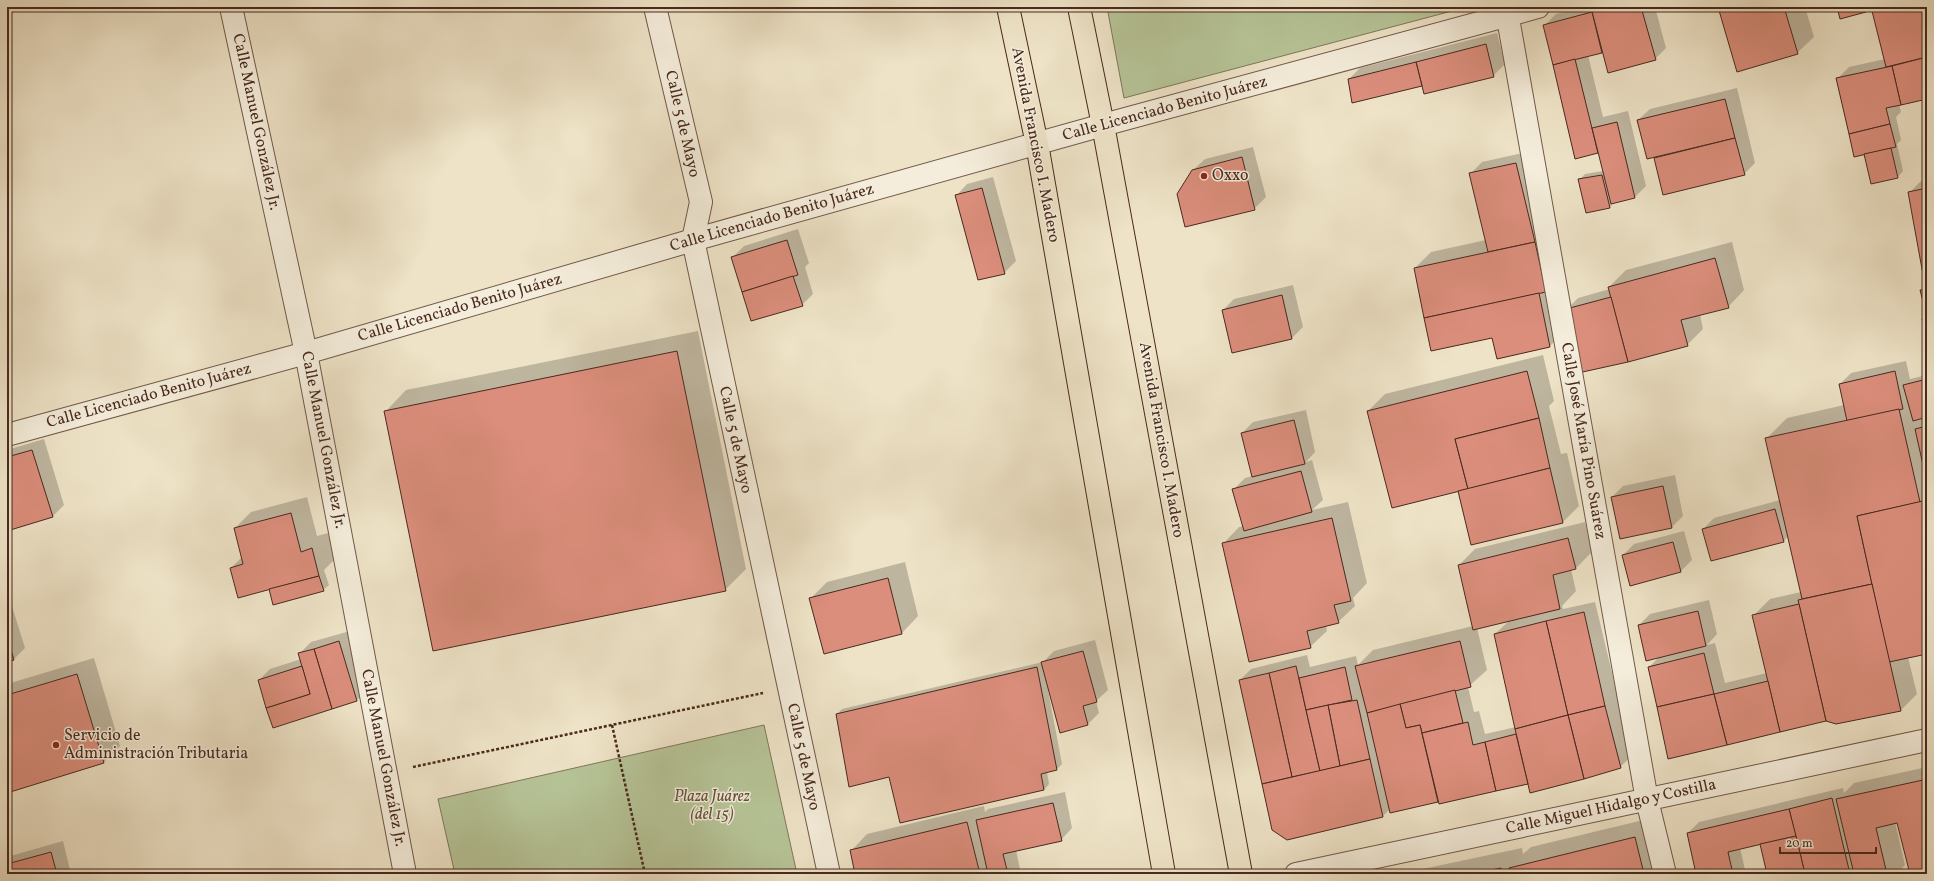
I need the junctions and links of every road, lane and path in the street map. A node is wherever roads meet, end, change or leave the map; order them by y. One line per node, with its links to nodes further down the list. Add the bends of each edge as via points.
1 (231, 7): 10 (street, Calle Manuel González Jr.)
2 (655, 7): 9 (street, Calle 5 de Mayo, via 701,202)
3 (1008, 7): 8 (main road, Avenida Francisco I. Madero)
4 (1079, 7): 7 (main road, Avenida Francisco I. Madero)
5 (1538, 7): 6 (street, Calle Licenciado Benito Juárez)
6 (1507, 11): 7 (street, Calle Licenciado Benito Juárez); 16 (street, Calle José María Pino Suárez)
7 (1103, 125): 8 (street, Calle Licenciado Benito Juárez); 21 (main road, Avenida Francisco I. Madero)
8 (1037, 144): 9 (street, Calle Licenciado Benito Juárez); 20 (main road, Avenida Francisco I. Madero)
9 (692, 240): 10 (street, Calle Licenciado Benito Juárez); 12 (street, Calle 5 de Mayo)
10 (306, 353): 11 (street, Calle Licenciado Benito Juárez); 15 (street, Calle Manuel González Jr.)
11 (7, 435)
12 (788, 687): 13 (path); 19 (street, Calle 5 de Mayo)
13 (612, 725): 15 (path); 18 (path)
14 (1927, 740): 16 (street, Calle Miguel Hidalgo y Costilla)
15 (386, 773): 17 (street, Calle Manuel González Jr.)
16 (1647, 800): 22 (street, Calle Miguel Hidalgo y Costilla); 23 (street, Calle José María Pino Suárez)
17 (405, 874)
18 (645, 874)
19 (829, 874)
20 (1164, 874)
21 (1241, 874)
22 (1296, 874)
23 (1665, 874)

